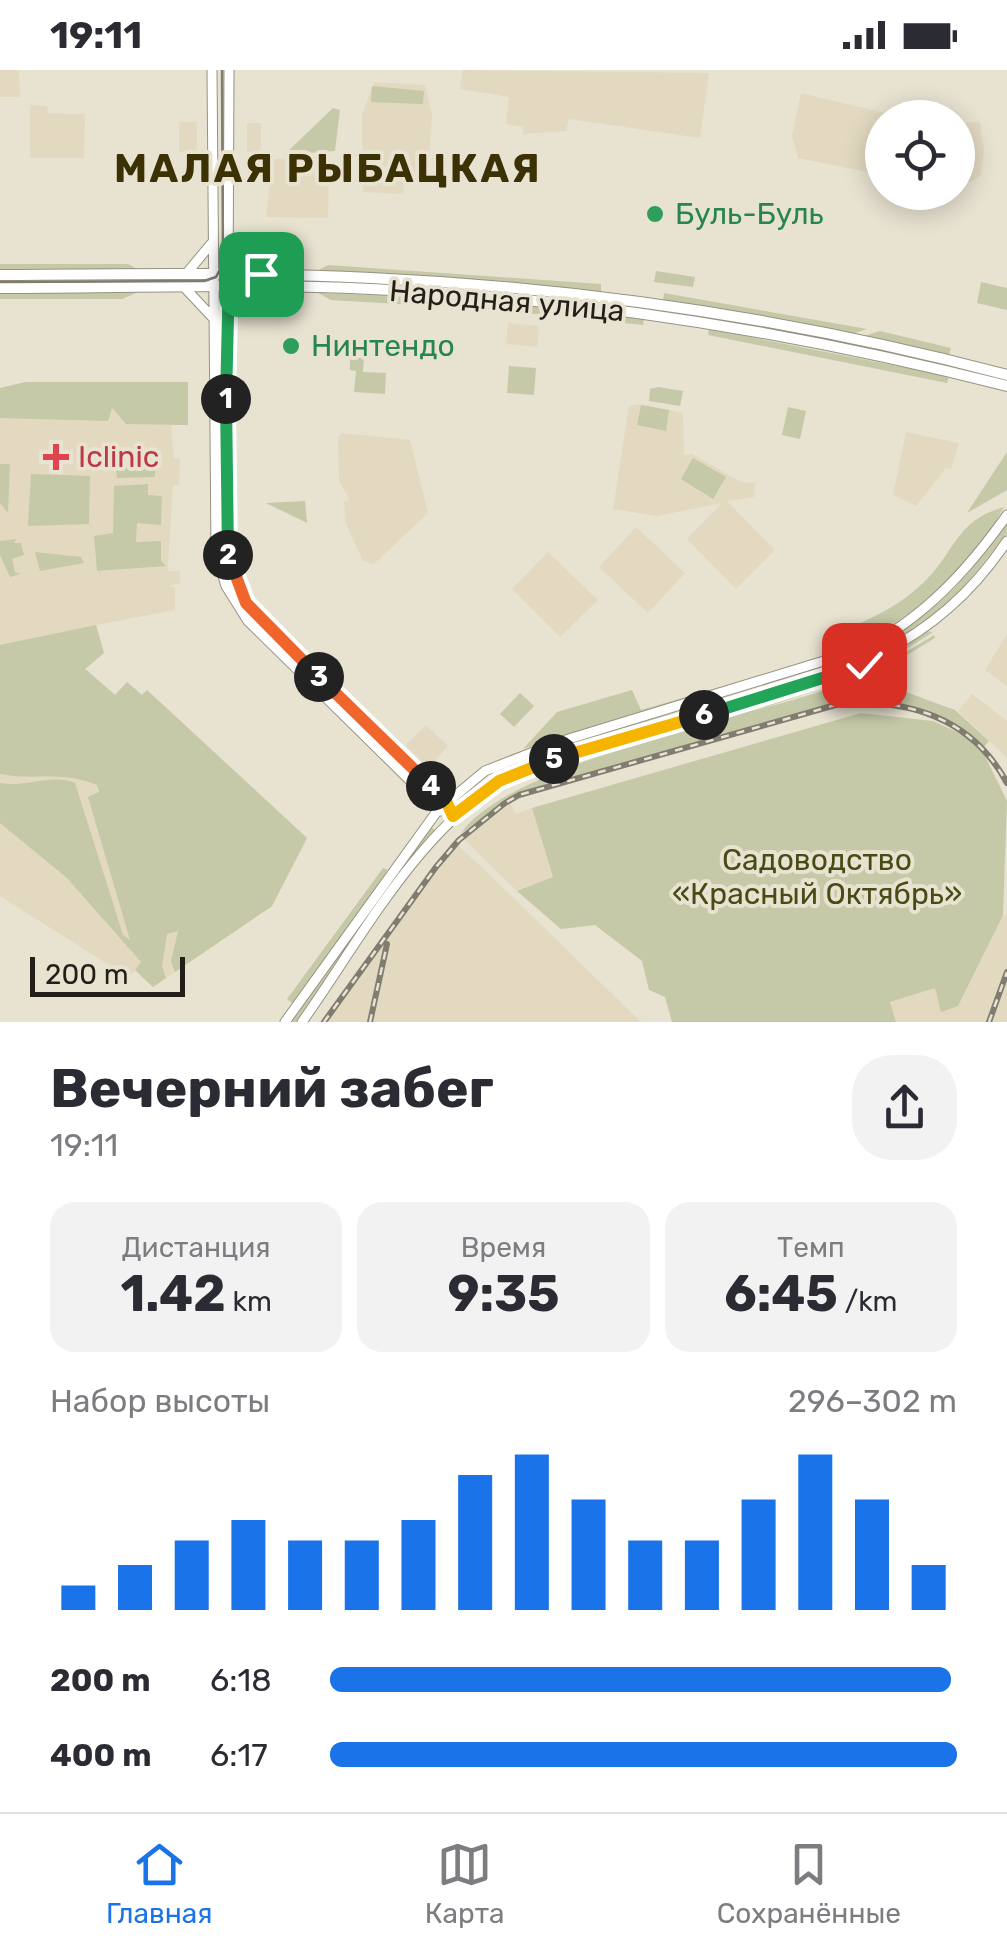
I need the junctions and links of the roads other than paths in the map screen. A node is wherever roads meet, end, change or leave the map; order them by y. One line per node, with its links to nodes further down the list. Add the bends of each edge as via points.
1 (212, 70): 4 (main road)
2 (229, 70): 3 (main road)
3 (230, 241): 7 (main road); 9 (main road)
4 (212, 242): 6 (main road); 8 (main road)
5 (0, 274): 6 (main road, Народная улица)
6 (186, 274): 8 (main road, Народная улица)
7 (261, 274): 9 (main road, Народная улица); 14 (main road, Народная улица, via 481,285 649,303 852,338)
8 (214, 281): 9 (main road, Народная улица); 12 (main road, Народная улица); 13 (main road)
9 (229, 281): 10 (main road, Народная улица); 13 (main road)
10 (262, 287): 13 (main road); 15 (main road, Народная улица, via 462,294 641,313 846,348)
11 (0, 288): 12 (main road, Народная улица)
12 (184, 288): 13 (main road)
13 (221, 321): 18 (main road, via 227,551 236,583 256,615); 19 (main road, via 216,552 226,586 248,621)
14 (1007, 375)
15 (1007, 386)
16 (1007, 516): 18 (main road, via 952,585 879,640 844,657 522,754 485,771)
17 (1007, 541): 20 (main road, via 967,593 880,657 832,678 527,768)
18 (446, 801): 19 (main road); 20 (main road)
19 (438, 810): 20 (main road); 21 (main road)
20 (453, 816): 22 (main road)
21 (286, 1022)
22 (302, 1022)

